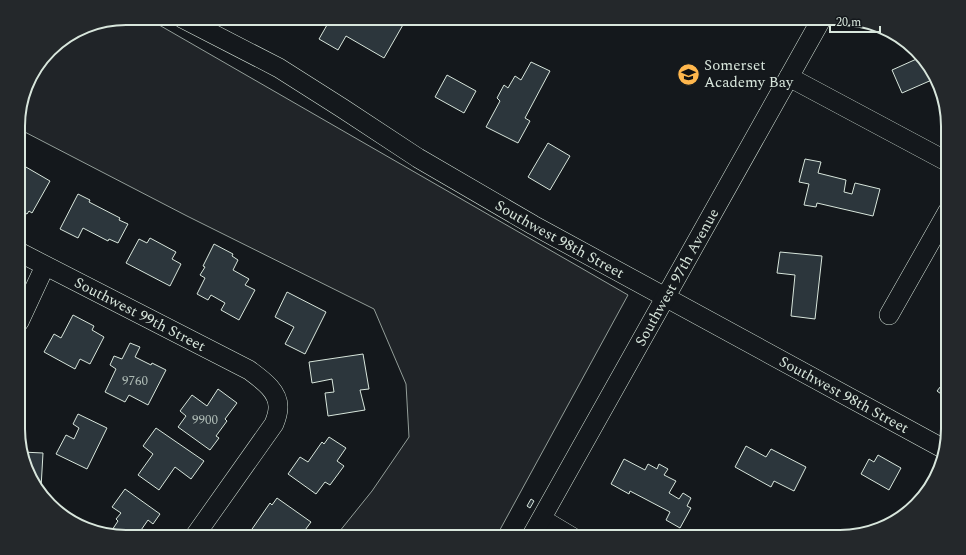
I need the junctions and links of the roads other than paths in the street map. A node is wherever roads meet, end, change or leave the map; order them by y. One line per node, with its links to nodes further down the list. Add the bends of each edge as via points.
1 (196, 25): 8 (street, Southwest 98th Street, via 279,68 418,158 533,225)
2 (818, 25): 3 (street, Southwest 97th Avenue)
3 (789, 77): 4 (street); 8 (street, Southwest 97th Avenue)
4 (941, 158)
5 (941, 223): 10 (street)
6 (25, 255): 7 (street, Southwest 99th Street)
7 (45, 266): 9 (street); 13 (street, Southwest 99th Street, via 249,370 273,391 278,401 274,424)
8 (666, 297): 11 (street, Southwest 98th Street); 12 (street, Southwest 97th Avenue)
9 (25, 309)
10 (889, 315)
11 (939, 446)
12 (542, 519): 14 (street, Southwest 97th Avenue); 15 (street)
13 (199, 530)
14 (535, 530)
15 (560, 530)

